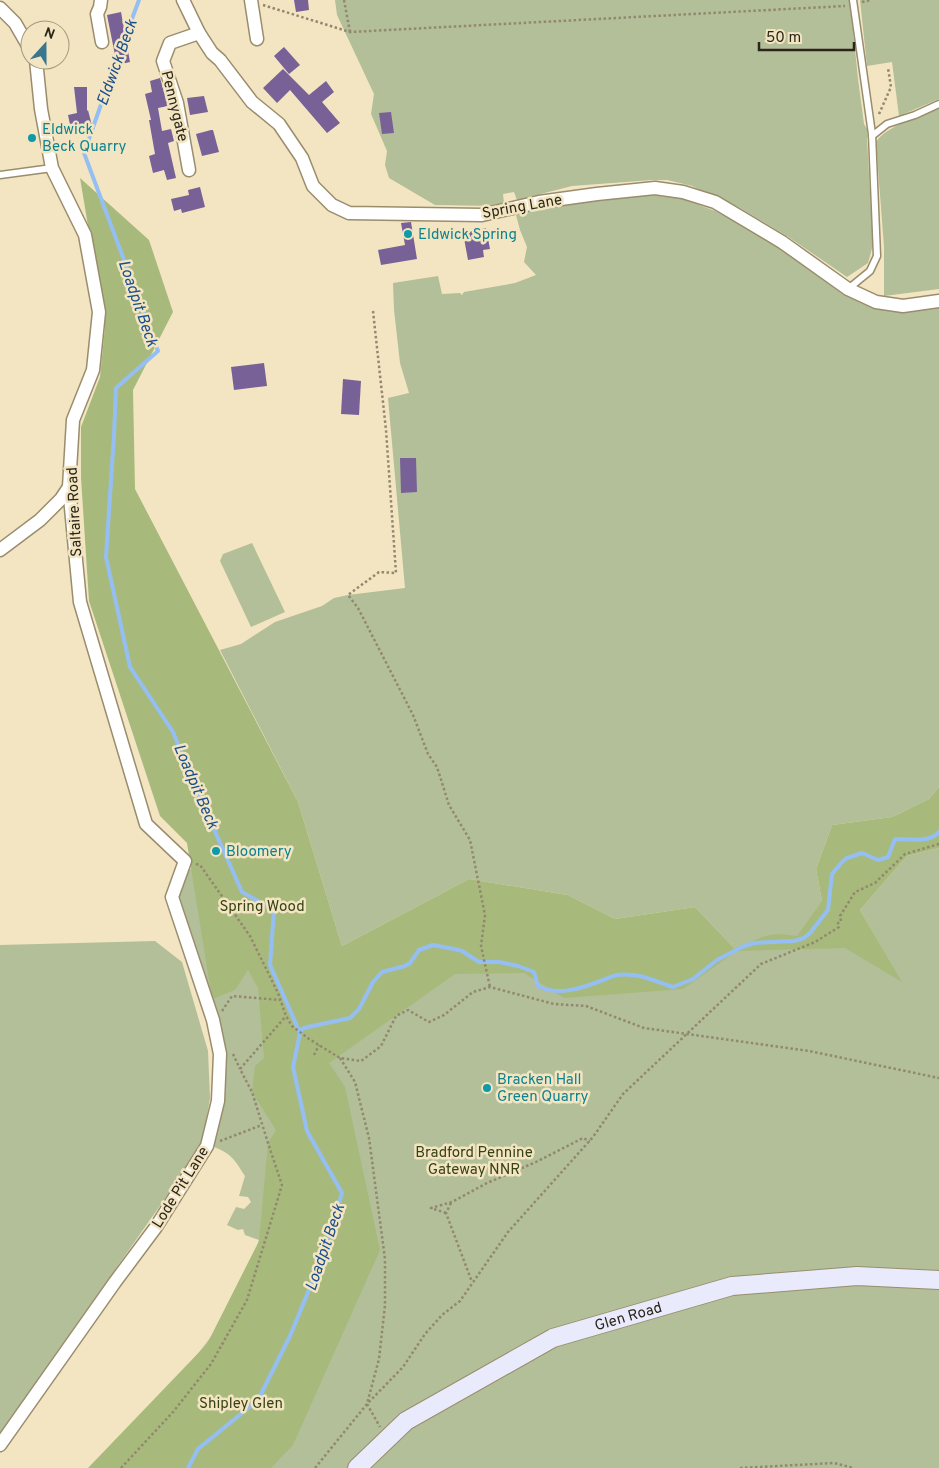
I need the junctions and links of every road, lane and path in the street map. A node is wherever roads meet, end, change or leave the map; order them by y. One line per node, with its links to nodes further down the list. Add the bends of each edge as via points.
1 (101, 0): 12 (street, via 97,14)
2 (183, 0): 10 (street, Spring Lane)
3 (344, 0): 9 (path)
4 (871, 0): 6 (path)
5 (251, 1): 9 (path); 11 (street)
6 (854, 2): 9 (path, via 841,7); 16 (lane)
7 (0, 8): 8 (street)
8 (20, 32)
9 (350, 32)
10 (199, 33): 18 (street, Pennygate, via 170,43 163,60 177,103); 20 (street, Spring Lane, via 252,102 279,124 302,158 313,186 332,205 348,213 482,215 539,202 597,194 655,188 683,192 714,202 752,224)
11 (257, 39)
12 (102, 42)
13 (888, 68): 16 (path, via 891,87)
14 (37, 70): 17 (street, Saltaire Road)
15 (939, 104): 16 (lane, via 887,124)
16 (872, 136): 20 (lane, via 877,256 870,271)
17 (52, 168): 19 (lane); 23 (street, Saltaire Road, via 85,235 99,312 93,370 73,420)
18 (188, 170)
19 (0, 175)
20 (848, 289): 21 (street, Spring Lane, via 876,302 903,306)
21 (939, 300)
22 (373, 312): 27 (path, via 386,430 396,572 380,572 348,595 358,608 413,716 428,754 437,766 449,805 470,840 485,915 481,946)
23 (69, 487): 24 (street, via 40,520); 26 (street, Saltaire Road, via 80,602 146,824)
24 (0, 550)
25 (939, 844): 31 (path, via 905,854 876,883 854,892 840,916 837,929 815,942 761,964)
26 (185, 861): 28 (path, via 200,865 250,936); 29 (street, Lode Pit Lane, via 172,897)
27 (490, 987): 31 (path, via 554,1004 586,1006 644,1028); 34 (path, via 473,992 430,1022 408,1010 396,1016 381,1046 361,1061)
28 (280, 1000): 29 (path, via 232,996 222,1011); 30 (path)
29 (209, 1006): 38 (street, Lode Pit Lane, via 220,1054 218,1101)
30 (286, 1016): 32 (path, via 292,1026); 36 (path, via 240,1069 252,1092)
31 (688, 1034): 35 (path, via 809,1051); 37 (path, via 623,1094)
32 (319, 1045): 33 (path); 34 (path)
33 (314, 1054)
34 (340, 1058): 43 (path, via 355,1082 369,1138 385,1259 385,1304 379,1359)
35 (939, 1078)
36 (262, 1125): 38 (path); 46 (path, via 282,1186 247,1300 211,1364 173,1412)
37 (590, 1141): 39 (path, via 583,1138); 42 (path, via 508,1232)
38 (207, 1146): 45 (street, Lode Pit Lane, via 156,1227)
39 (452, 1202): 40 (path); 40 (path, via 431,1208)
40 (446, 1213): 42 (path)
41 (939, 1280): 44 (street, Glen Road, via 857,1276 732,1286 553,1338 406,1421)
42 (472, 1283): 43 (path, via 460,1301 425,1334 403,1368)
43 (367, 1404): 44 (path); 47 (path)
44 (387, 1440): 48 (street, Glen Road)
45 (0, 1446)
46 (121, 1468)
47 (315, 1468)
48 (357, 1468)
49 (740, 1468): 50 (path, via 834,1463)
50 (854, 1468)

